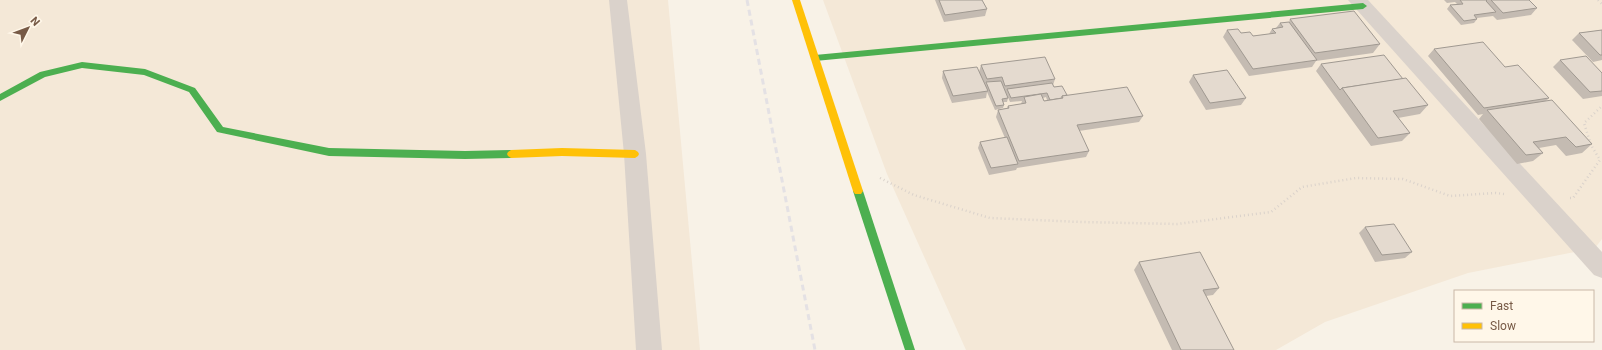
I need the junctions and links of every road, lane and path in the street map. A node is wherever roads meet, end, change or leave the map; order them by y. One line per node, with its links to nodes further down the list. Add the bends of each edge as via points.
1 (618, 0): 9 (street)
2 (796, 0): 6 (street)
3 (1598, 0): 5 (path)
4 (1360, 3): 6 (street); 11 (street)
5 (1602, 4)
6 (815, 58): 10 (street)
7 (0, 98): 9 (street, via 44,74 82,65 145,72 192,90 220,130 329,152 465,155 562,152)
8 (1602, 106): 11 (path, via 1584,123 1591,145 1600,160 1573,198)
9 (635, 154): 13 (street)
10 (849, 162): 11 (path, via 914,195 990,218 1177,224 1271,212 1302,188 1356,178 1403,179 1450,196 1496,193); 14 (street)
11 (1544, 203): 12 (street)
12 (1602, 268)
13 (649, 350)
14 (910, 350)

